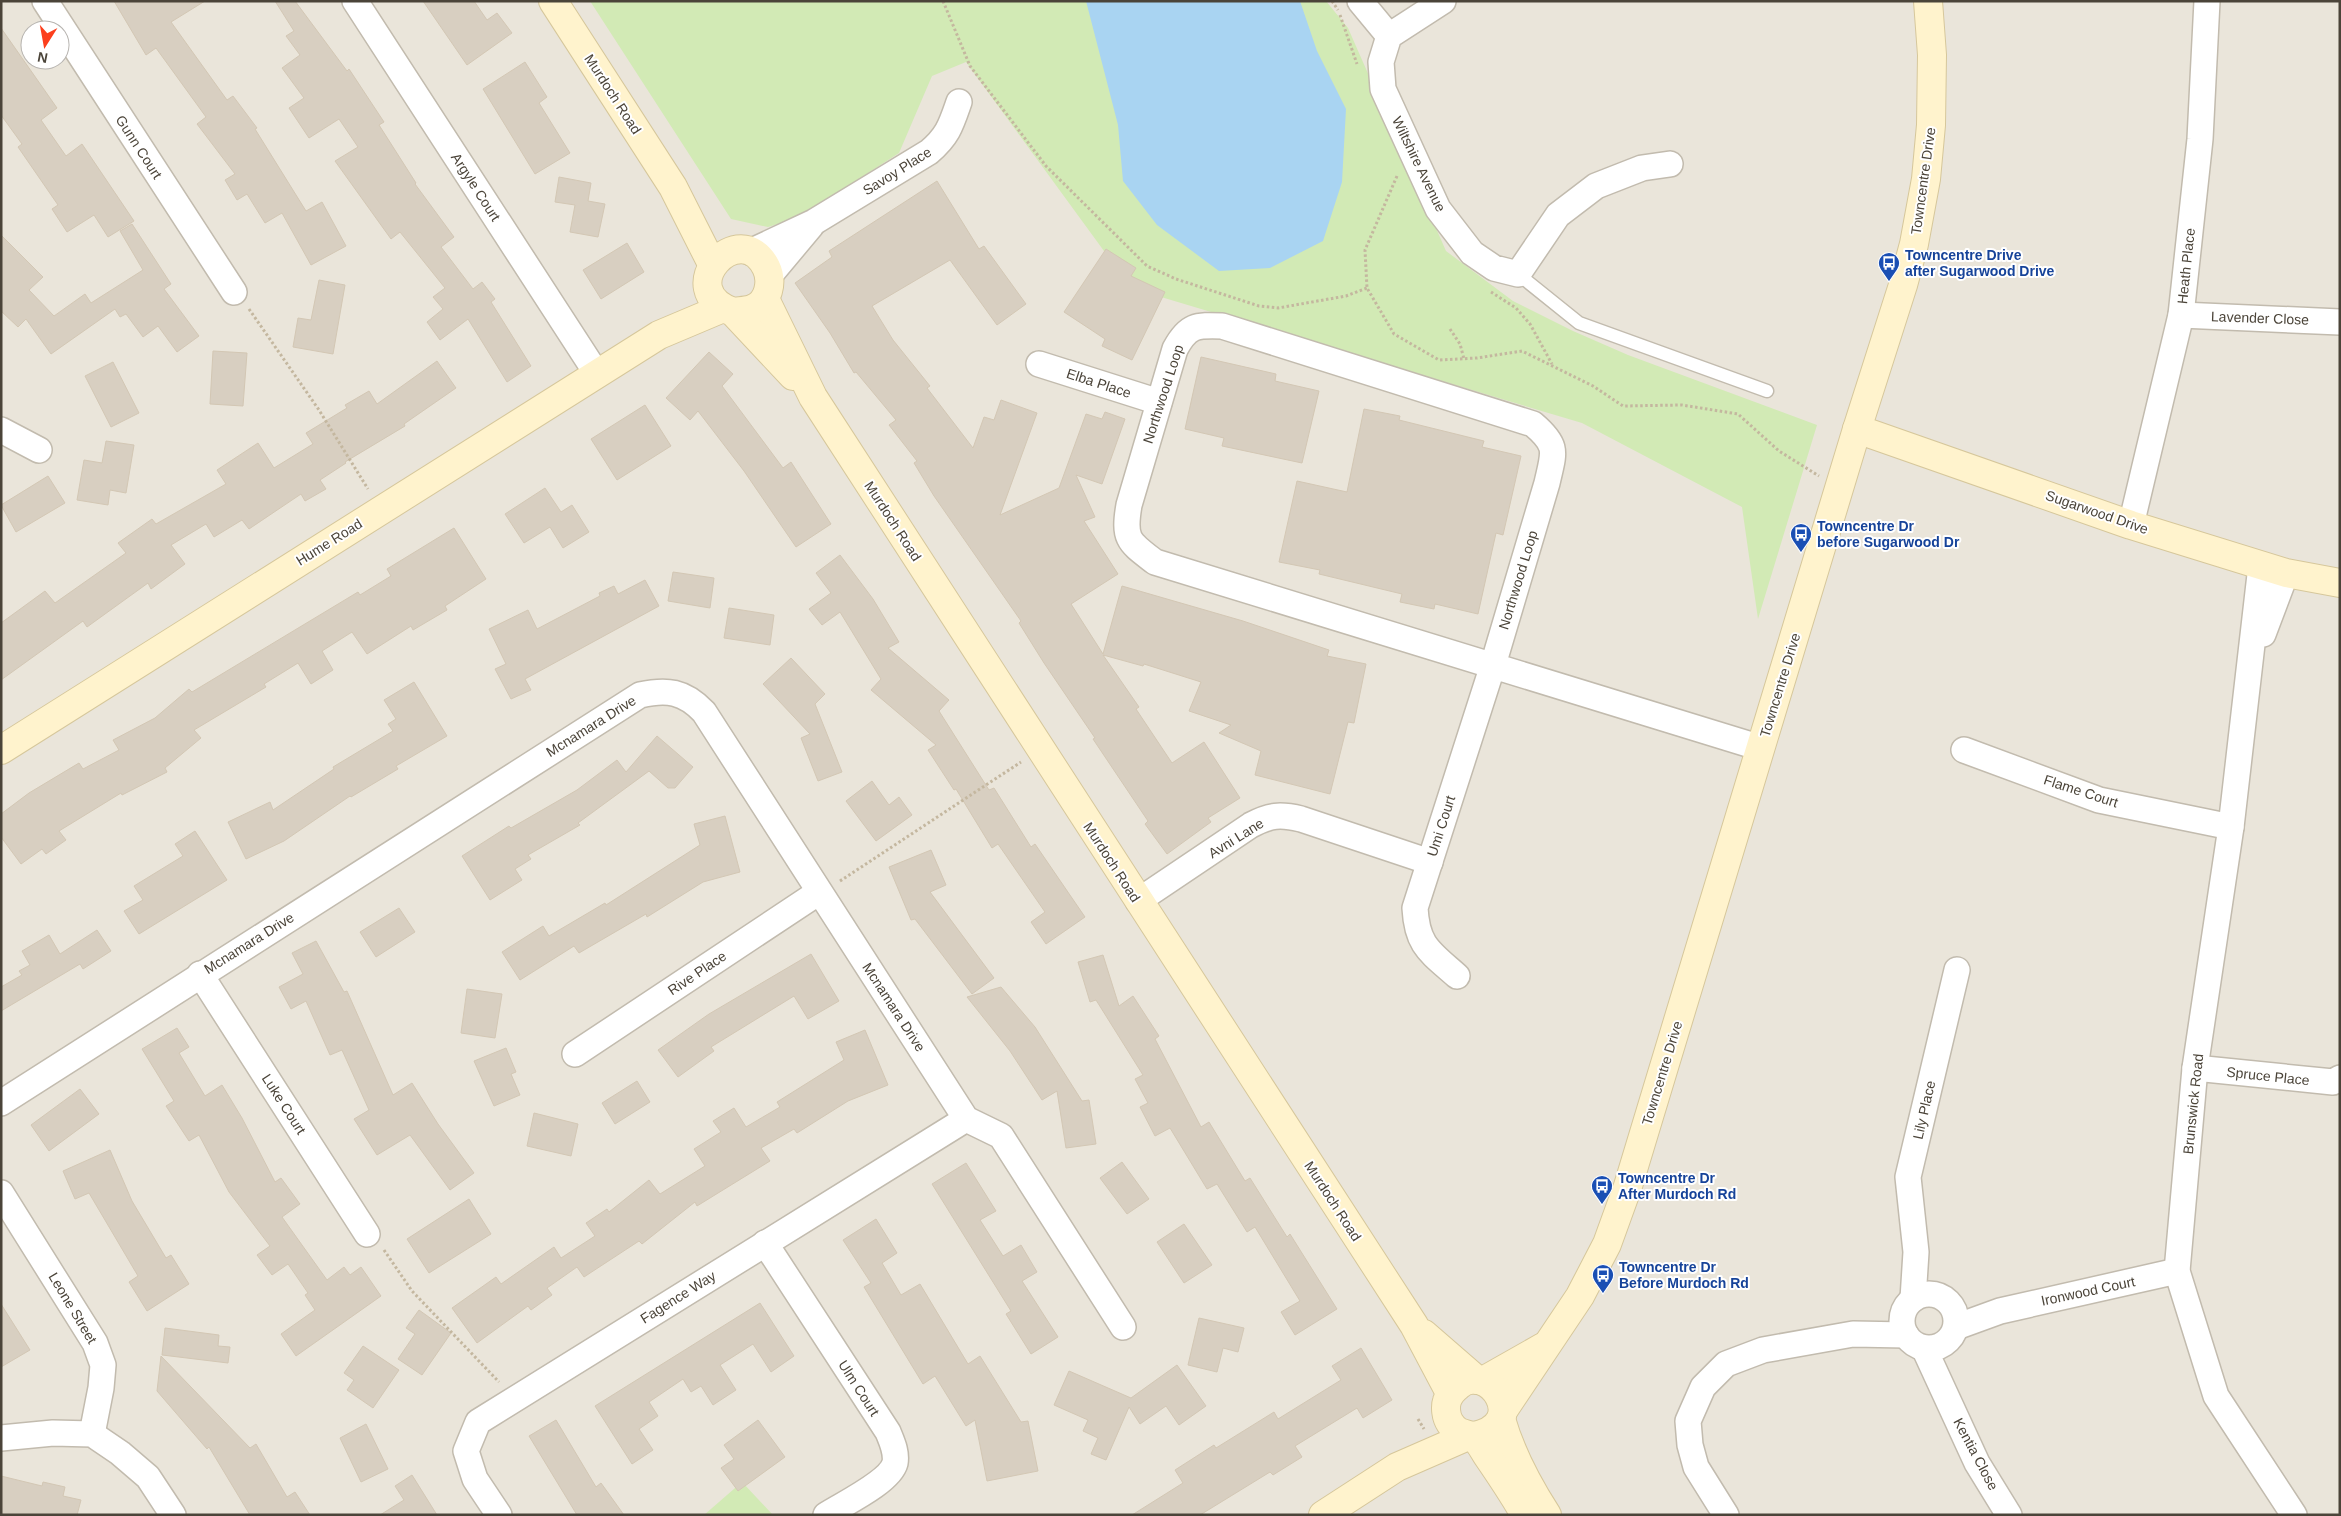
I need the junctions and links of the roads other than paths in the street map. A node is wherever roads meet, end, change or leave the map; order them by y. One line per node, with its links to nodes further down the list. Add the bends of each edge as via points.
1 (45, 1): 15 (street, Gunn Court)
2 (356, 1): 21 (street, Argyle Court)
3 (553, 1): 12 (street, Murdoch Road, via 673,188)
4 (1360, 1): 8 (street)
5 (1443, 1): 8 (street)
6 (1928, 1): 25 (street, Towncentre Drive, via 1932,55 1931,125 1924,188 1903,285)
7 (2207, 1): 17 (street, Heath Place, via 2200,139)
8 (1388, 36): 13 (street, Wiltshire Avenue, via 1381,62 1383,89 1438,209 1472,253 1494,268)
9 (959, 102): 11 (street, Savoy Place, via 950,130 929,152)
10 (1670, 164): 13 (street, via 1642,168 1596,186 1558,215)
11 (814, 222): 12 (street, Savoy Place); 14 (street, Savoy Place)
12 (726, 263): 14 (street, Murdoch Road, via 756,254 764,263); 16 (street, Murdoch Road, via 713,298); 19 (street, Hume Road)
13 (1518, 274): 22 (lane, via 1579,323)
14 (767, 287): 16 (street, via 754,309); 23 (street, Murdoch Road)
15 (234, 292)
16 (728, 310): 19 (street, Hume Road); 23 (street, Murdoch Road)
17 (2181, 315): 18 (street, Lavender Close); 28 (street, Heath Place)
18 (2340, 322)
19 (658, 335): 21 (street, Hume Road)
20 (1038, 364): 24 (street, Elba Place)
21 (597, 374): 33 (street, Hume Road)
22 (1767, 391)
23 (813, 397): 38 (street, Murdoch Road)
24 (1159, 402): 31 (street, Northwood Loop, via 1129,505 1125,526 1131,544 1155,562); 31 (street, Northwood Loop, via 1182,335 1198,325 1222,326 1533,424 1550,438 1553,456)
25 (1857, 429): 28 (street, Sugarwood Drive); 32 (street, Towncentre Drive)
26 (1, 430): 27 (street)
27 (39, 450)
28 (2131, 525): 29 (street, Sugarwood Drive)
29 (2274, 570): 30 (street, Sugarwood Drive); 35 (street, Brunswick Road, via 2250,666)
30 (2340, 583)
31 (1493, 664): 32 (street, Northwood Loop); 36 (street, Umi Court)
32 (1761, 748): 54 (street, Towncentre Drive, via 1628,1186 1607,1244 1580,1296)
33 (1, 750)
34 (1964, 750): 35 (street, Flame Court, via 2099,800)
35 (2231, 827): 43 (street, Brunswick Road)
36 (1430, 862): 38 (street, Avni Lane, via 1301,818 1281,815 1262,819); 41 (street, Umi Court, via 1415,908 1416,930 1426,948)
37 (820, 892): 40 (street, Mcnamara Drive, via 704,712 692,699 658,691 640,695 615,710); 42 (street, Rive Place); 46 (street, Mcnamara Drive)
38 (1138, 902): 52 (street, Murdoch Road)
39 (1957, 970): 51 (street, Lily Place, via 1908,1177 1916,1252)
40 (200, 974): 45 (street, Mcnamara Drive); 48 (street, Luke Court)
41 (1456, 976)
42 (575, 1054)
43 (2195, 1068): 44 (street, Spruce Place, via 2333,1082); 50 (street, Brunswick Road)
44 (2340, 1078)
45 (1, 1102)
46 (966, 1119): 49 (street, Fagence Way); 53 (street, via 1001,1136)
47 (1, 1193): 58 (street, Leone Street, via 95,1343 103,1365)
48 (367, 1234)
49 (765, 1243): 63 (street, Fagence Way, via 478,1422 466,1451 475,1478); 64 (street, Ulm Court, via 888,1432 895,1449 894,1464 886,1477)
50 (2178, 1271): 51 (street, Ironwood Court, via 2000,1310); 70 (street, Brunswick Road, via 2216,1396)
51 (1929, 1320): 68 (street, Ironwood Court, via 1763,1350 1726,1364 1703,1387 1688,1421 1696,1467); 69 (street, Kentia Close, via 1945,1393 1977,1463)
52 (1414, 1325): 55 (street, Murdoch Road); 56 (street, Murdoch Road)
53 (1123, 1327)
54 (1545, 1346): 55 (street, Towncentre Drive); 57 (street, Towncentre Drive)
55 (1480, 1381): 56 (street, via 1462,1382); 57 (street, Murdoch Road, via 1498,1393)
56 (1448, 1401): 59 (street, Murdoch Road, via 1449,1422 1456,1431); 61 (street)
57 (1502, 1415): 59 (street, via 1496,1428 1487,1434); 67 (street, Murdoch Road, via 1509,1448)
58 (92, 1434): 60 (street, via 53,1432); 62 (street, via 148,1477)
59 (1471, 1436): 61 (street); 66 (street, Murdoch Road)
60 (1, 1438)
61 (1397, 1467): 65 (street)
62 (173, 1515)
63 (499, 1515)
64 (826, 1515)
65 (1323, 1515)
66 (1525, 1515)
67 (1547, 1515)
68 (1726, 1515)
69 (2009, 1515)
70 (2294, 1515)

